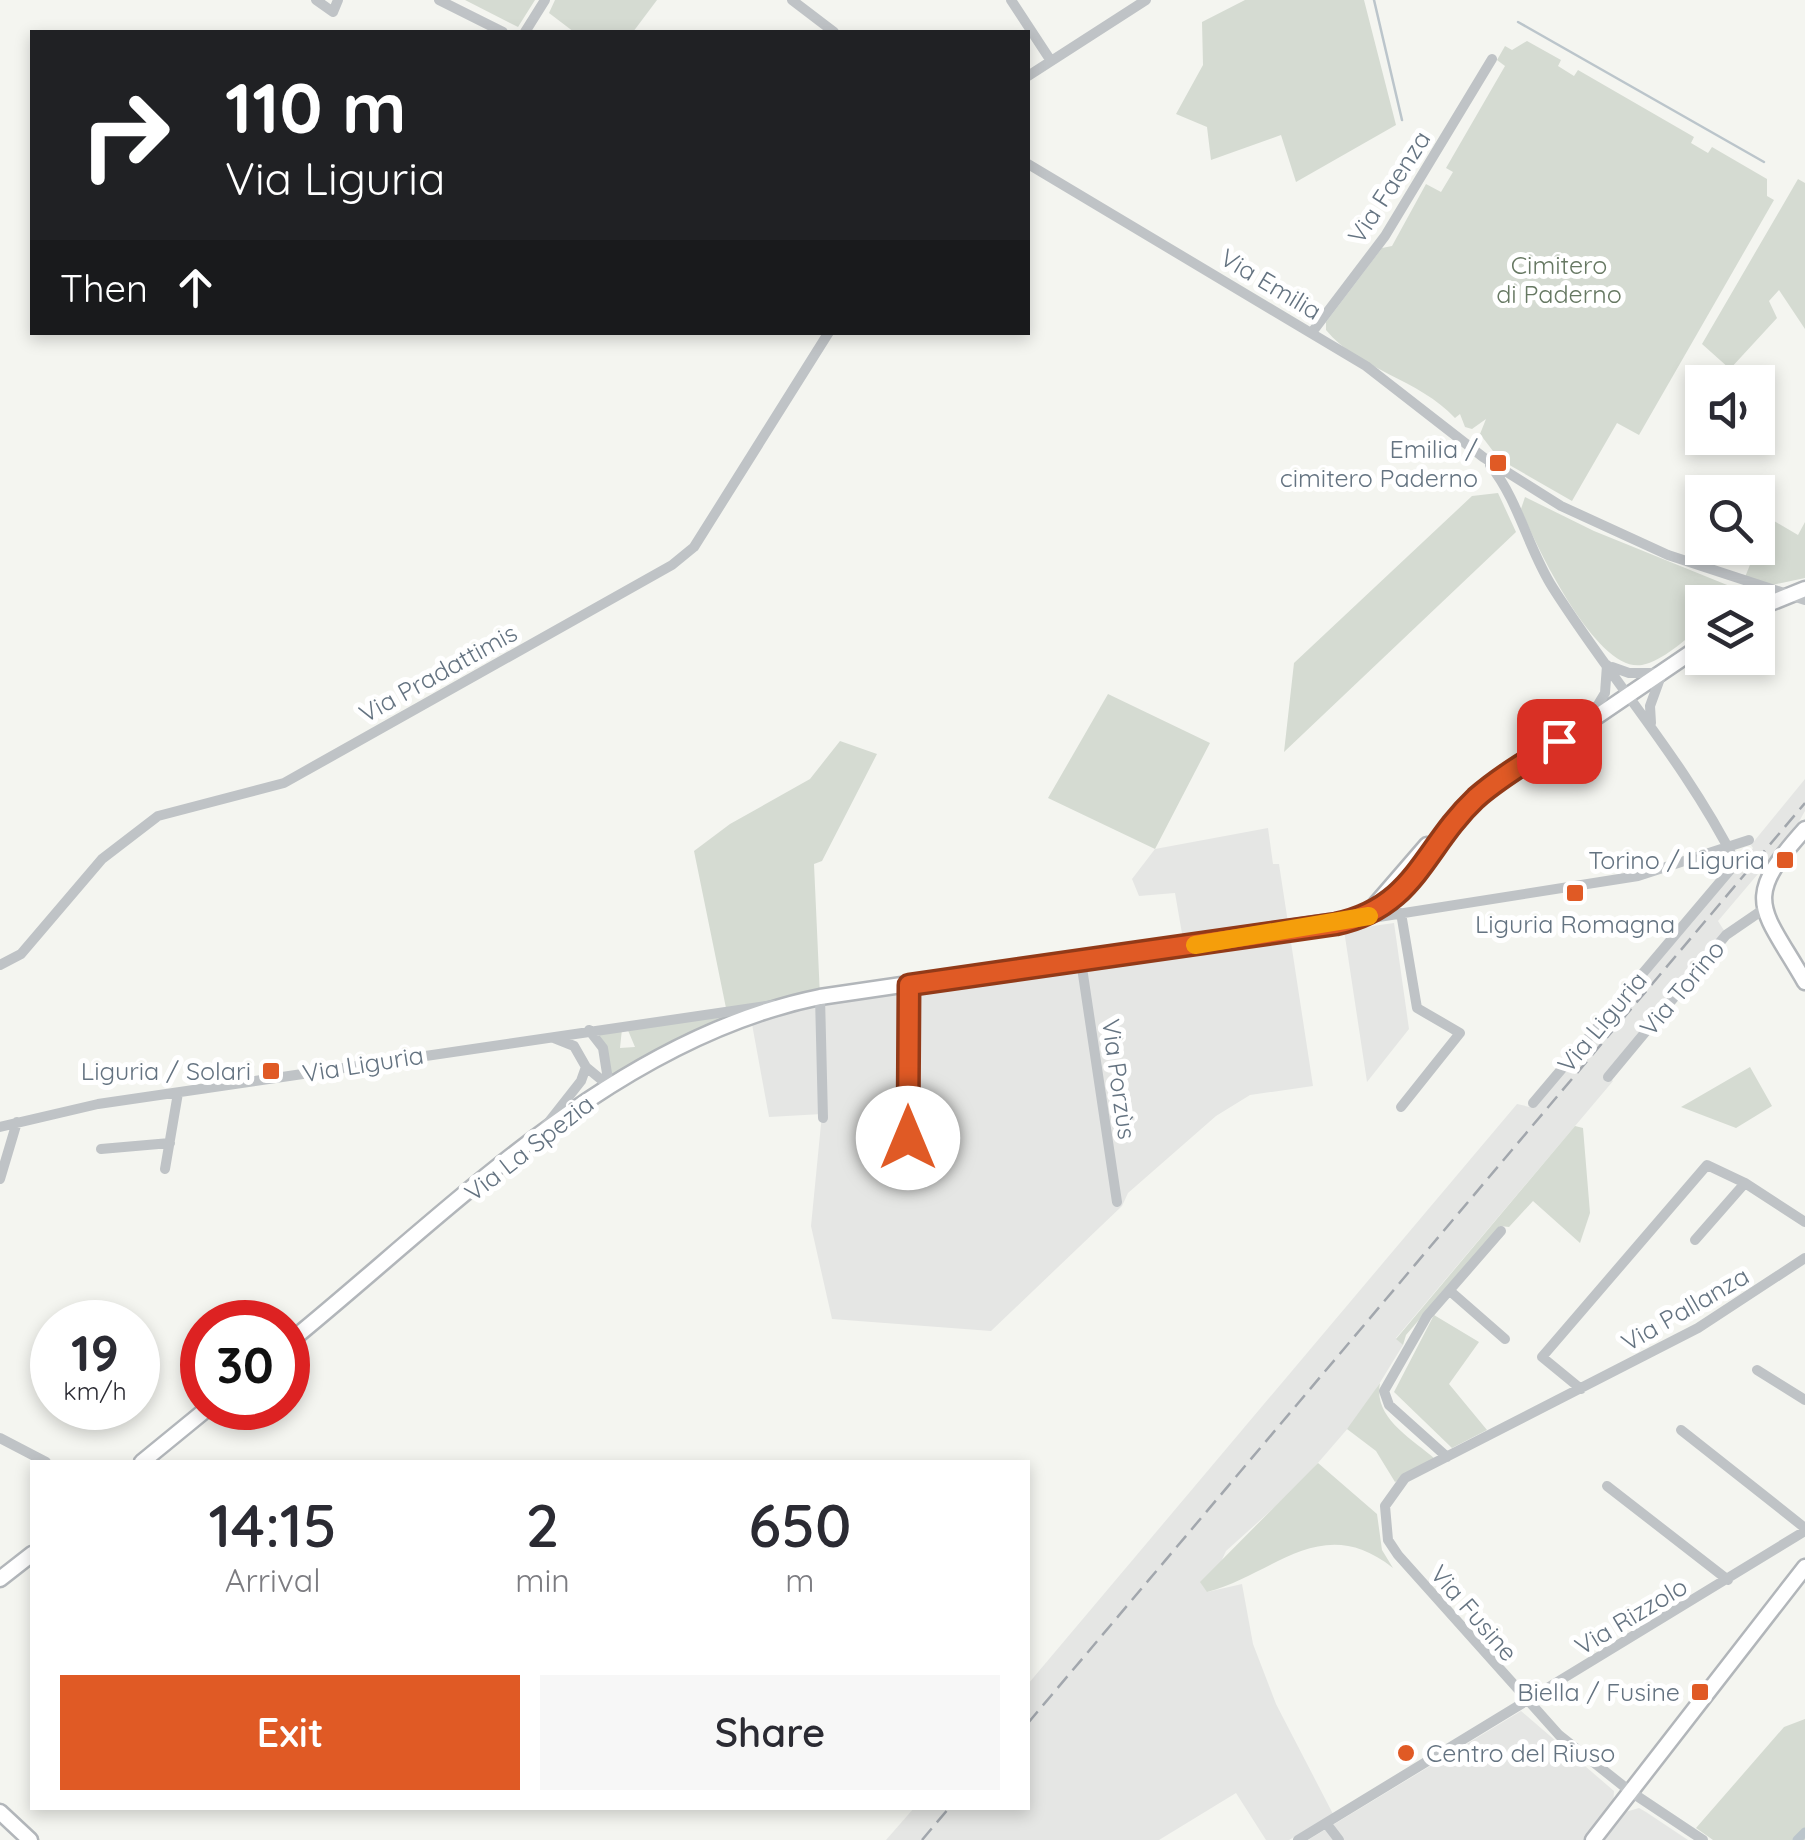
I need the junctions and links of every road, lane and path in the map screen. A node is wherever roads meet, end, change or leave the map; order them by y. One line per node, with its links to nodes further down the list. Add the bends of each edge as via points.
1 (316, 0): 2 (street, via 332,12)
2 (338, 0)
3 (439, 0): 8 (street)
4 (545, 0): 9 (street)
5 (792, 0): 10 (street)
6 (1011, 0): 12 (street)
7 (1146, 0): 12 (street)
8 (499, 30)
9 (526, 30)
10 (831, 30)
11 (1492, 59): 15 (street, Via Faenza, via 1385,236)
12 (1051, 61): 13 (street)
13 (1030, 75)
14 (1030, 165): 15 (street, Via Emilia)
15 (1312, 331): 17 (street, Via Emilia, via 1386,378)
16 (827, 335): 38 (street, Via Pradattimis, via 694,547 672,565 284,783 158,816 121,840 31,944)
17 (1483, 457): 18 (street, Via Emilia); 19 (street, Via Emilia)
18 (1500, 468): 19 (street, Via Emilia); 21 (street, via 1617,534)
19 (1508, 491): 25 (street, Via Emilia, via 1545,574)
20 (1805, 589): 21 (main road)
21 (1785, 595): 22 (main road); 23 (street)
22 (1775, 600)
23 (1805, 600)
24 (1685, 656): 26 (main road)
25 (1607, 664): 26 (street, via 1629,673); 27 (street, Via Emilia); 28 (street, via 1605,692)
26 (1662, 672): 27 (main road); 29 (street)
27 (1630, 694): 28 (main road); 29 (street, Via Emilia)
28 (1588, 722): 33 (main road, via 1451,819)
29 (1651, 724): 32 (street, Via Emilia)
30 (1805, 830): 34 (main road, via 1767,876)
31 (1749, 840): 32 (street)
32 (1728, 847): 35 (street, via 1638,876); 49 (street, Via Liguria, via 1736,863)
33 (1387, 902): 35 (street); 36 (street); 37 (main road, Via Liguria, via 1350,921)
34 (1764, 909): 39 (main road); 46 (street, Via Torino, via 1726,935)
35 (1424, 910): 36 (street)
36 (1400, 914): 50 (street, via 1415,1005 1460,1034)
37 (1081, 961): 40 (main road, Via Liguria); 61 (street, Via Porzùs)
38 (0, 965)
39 (1805, 982)
40 (909, 985): 41 (main road, Via Liguria); 55 (street)
41 (820, 997): 42 (main road, Via Liguria); 51 (street)
42 (799, 1001): 43 (street, Via Liguria); 47 (main road, Via La Spezia, via 676,1049)
43 (589, 1030): 44 (street, Via Liguria); 47 (street, via 603,1048)
44 (548, 1038): 45 (street, via 574,1046); 48 (street, Via Liguria)
45 (586, 1067): 47 (street); 54 (street)
46 (1608, 1077)
47 (609, 1086): 54 (main road, Via La Spezia)
48 (178, 1092): 52 (street, Via Liguria); 56 (street)
49 (1533, 1103)
50 (1402, 1107)
51 (822, 1118)
52 (17, 1122): 53 (street, Via Liguria); 59 (street)
53 (0, 1127)
54 (537, 1138): 67 (main road, Via La Spezia)
55 (908, 1138)
56 (170, 1143): 57 (street); 58 (street)
57 (102, 1150)
58 (165, 1169)
59 (0, 1179)
60 (1746, 1183): 62 (street); 64 (street); 70 (street, via 1707,1164 1542,1358)
61 (1117, 1202)
62 (1805, 1222)
63 (1501, 1231): 66 (street)
64 (1695, 1240)
65 (1805, 1258): 70 (street, Via Pallanza, via 1698,1328)
66 (1450, 1291): 68 (street); 75 (street, via 1427,1316 1384,1391 1389,1404)
67 (310, 1324)
68 (1505, 1339)
69 (1757, 1370): 71 (street)
70 (1581, 1389): 75 (street, Via Pallanza)
71 (1805, 1400)
72 (181, 1430): 77 (main road)
73 (1681, 1430): 80 (street, Via Rizzolo)
74 (0, 1438): 76 (street)
75 (1447, 1457): 79 (street, Via Pallanza, via 1405,1478)
76 (42, 1460)
77 (144, 1460)
78 (1608, 1486): 84 (street, Via Rizzolo)
79 (1385, 1506): 85 (street, Via Fusine, via 1398,1555)
80 (1805, 1530): 84 (street, Via Rizzolo)
81 (30, 1556): 83 (main road)
82 (1805, 1567): 86 (main road)
83 (0, 1579)
84 (1728, 1580): 85 (street, Via Rizzolo)
85 (1527, 1703): 86 (street, Via Fusine); 88 (street, Via Rizzolo)
86 (1631, 1792): 92 (main road); 93 (street, Via Fusine)
87 (0, 1812): 89 (main road)
88 (1326, 1823): 90 (street, Via Rizzolo); 91 (street)
89 (30, 1840)
90 (1298, 1840)
91 (1339, 1840)
92 (1593, 1840)
93 (1703, 1840)

